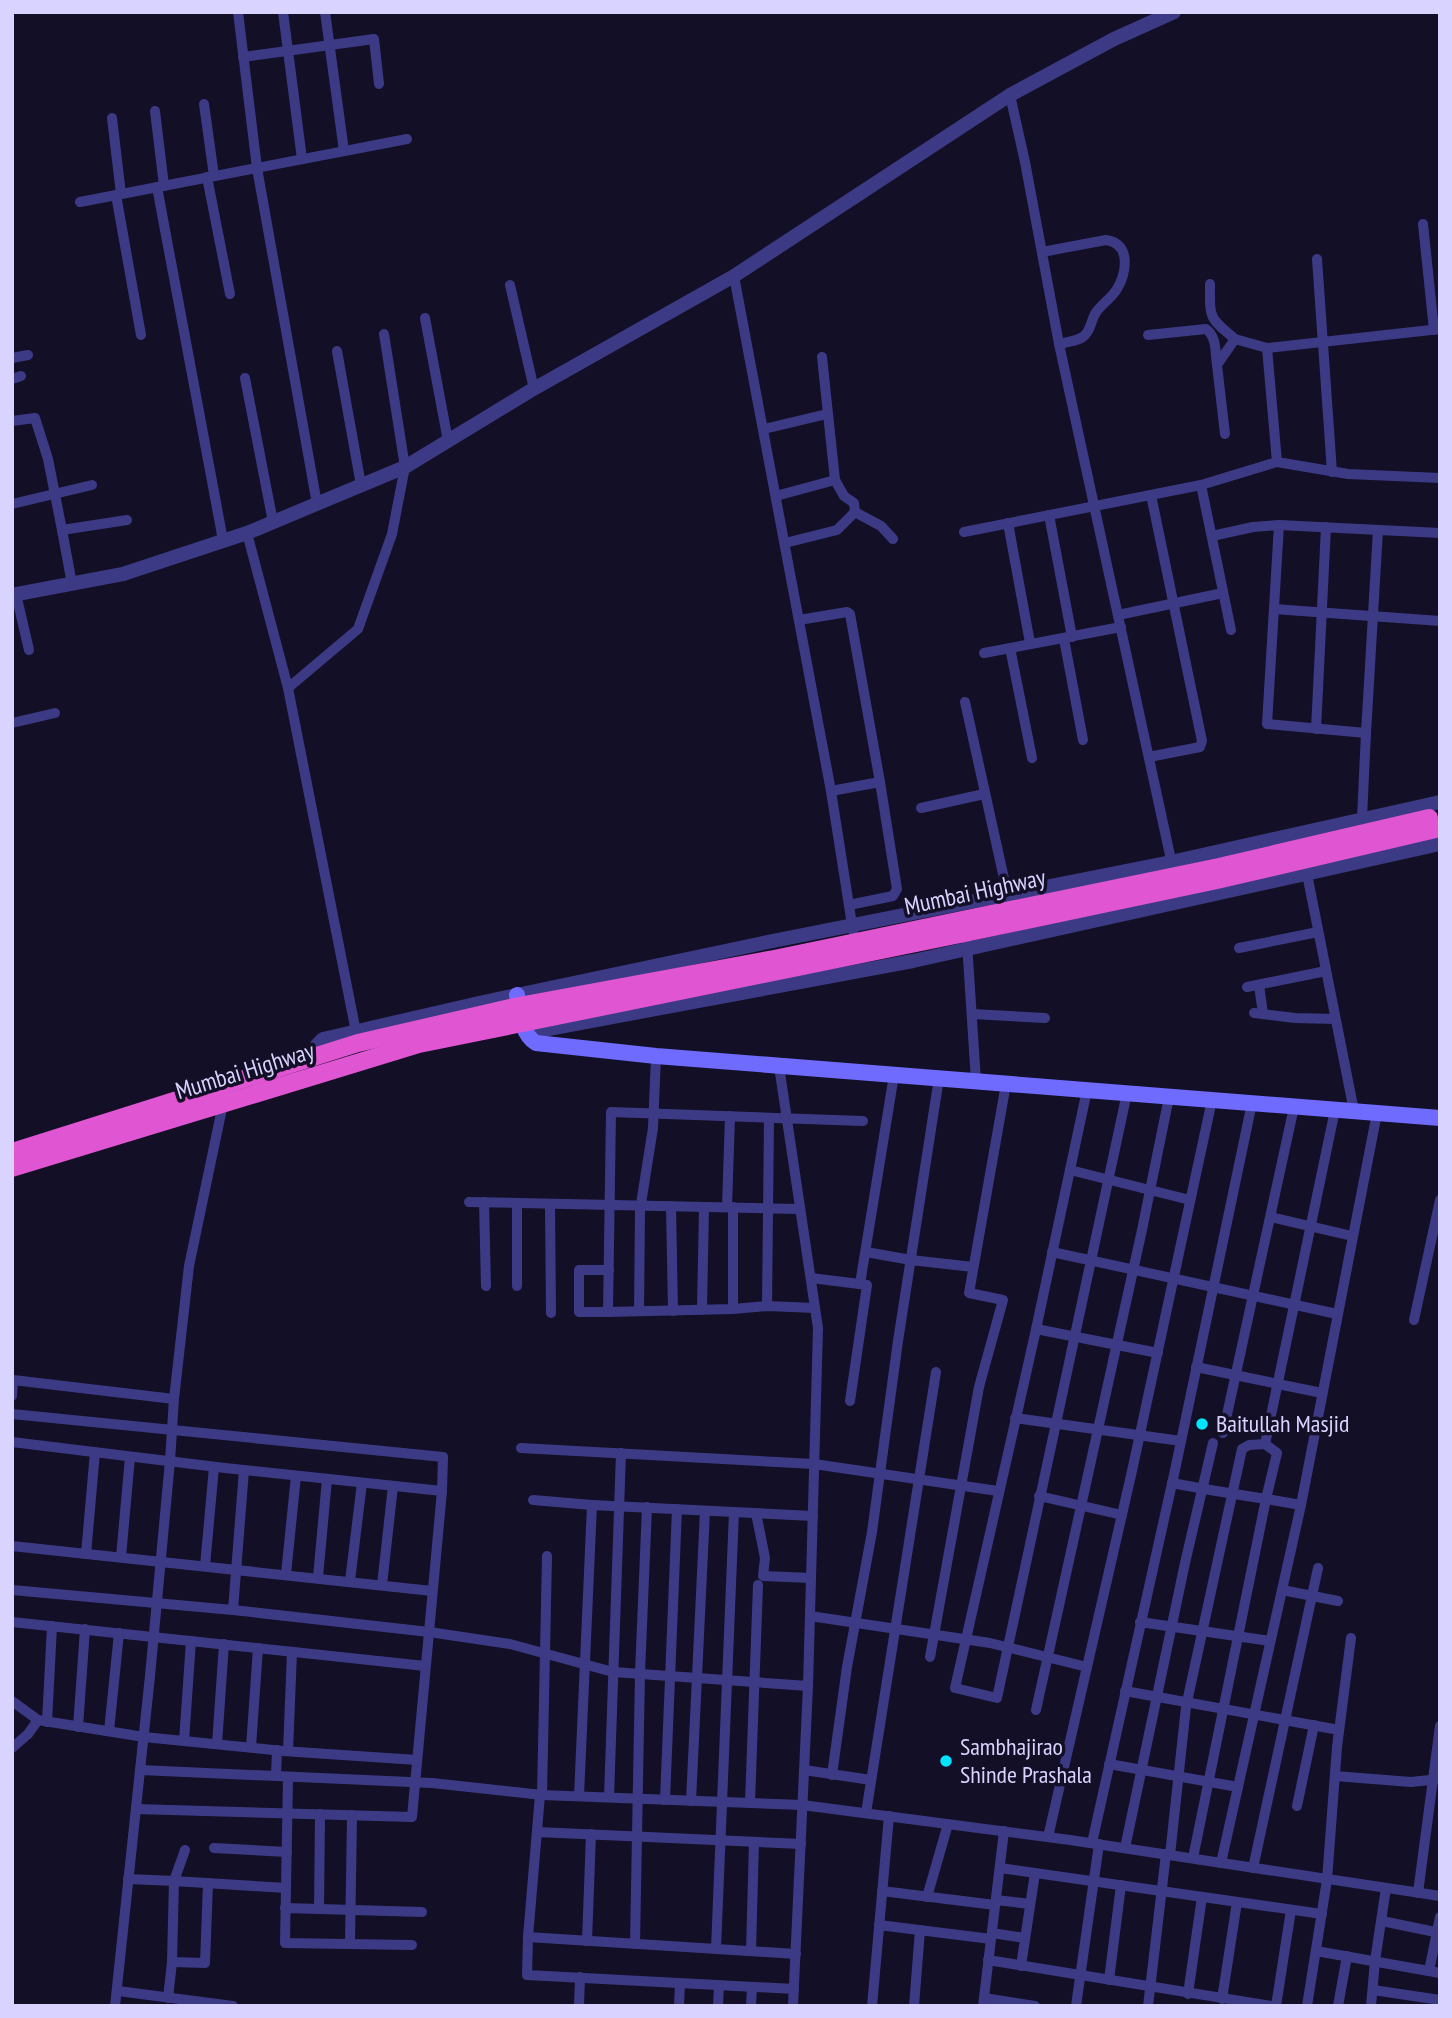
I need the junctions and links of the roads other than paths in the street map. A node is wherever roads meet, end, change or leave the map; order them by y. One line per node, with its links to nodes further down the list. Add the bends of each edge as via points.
1 (237, 12): 7 (street)
2 (283, 12): 6 (street)
3 (325, 12): 5 (street)
4 (1174, 12): 9 (street)
5 (330, 45): 6 (street); 8 (street, via 374,39); 14 (street)
6 (288, 51): 7 (street); 15 (street)
7 (243, 57): 16 (street)
8 (379, 84)
9 (1010, 95): 22 (street); 24 (street)
10 (204, 104): 17 (street)
11 (155, 111): 18 (street)
12 (112, 118): 19 (street)
13 (407, 139): 14 (street)
14 (344, 151): 15 (street)
15 (302, 159): 16 (street)
16 (257, 168): 17 (street); 61 (street)
17 (210, 177): 18 (street); 27 (street)
18 (160, 186): 19 (street); 76 (street)
19 (118, 194): 20 (street); 31 (street)
20 (80, 202)
21 (1423, 224): 29 (street)
22 (1042, 252): 35 (street); 35 (street, via 1106,240 1114,240 1124,251 1118,287 1094,315 1087,333)
23 (1317, 259): 34 (street)
24 (734, 276): 43 (street); 46 (street)
25 (1210, 284): 33 (street, via 1213,321)
26 (510, 285): 43 (street)
27 (230, 293)
28 (425, 318): 48 (street)
29 (1437, 330): 34 (street)
30 (384, 334): 50 (street)
31 (141, 335)
32 (1148, 335): 41 (street, via 1206,329 1214,341)
33 (1235, 339): 36 (street); 41 (street)
34 (1324, 342): 36 (street); 51 (street)
35 (1059, 344): 62 (street)
36 (1266, 348): 49 (street)
37 (337, 351): 55 (street)
38 (28, 355): 40 (street)
39 (822, 357): 44 (street)
40 (12, 358)
41 (1217, 365): 47 (street)
42 (245, 378): 66 (street)
43 (534, 389): 48 (street)
44 (827, 414): 46 (street); 53 (street)
45 (12, 421): 57 (street, via 35,418)
46 (764, 429): 59 (street)
47 (1225, 434)
48 (448, 441): 50 (street)
49 (1277, 462): 51 (street); 56 (street)
50 (405, 467): 55 (street); 95 (street, via 392,534 358,629)
51 (1332, 472): 52 (street)
52 (1440, 478)
53 (835, 480): 59 (street); 63 (street, via 854,503)
54 (93, 485): 57 (street)
55 (361, 485): 61 (street)
56 (1201, 485): 58 (street); 75 (street)
57 (54, 494): 60 (street); 70 (street)
58 (1151, 495): 62 (street); 82 (street)
59 (776, 496): 78 (street)
60 (12, 504)
61 (317, 504): 66 (street)
62 (1095, 506): 64 (street); 87 (street)
63 (855, 512): 77 (street, via 881,526); 78 (street, via 837,530)
64 (1049, 515): 67 (street); 90 (street)
65 (127, 520): 70 (street)
66 (273, 522): 73 (street)
67 (1008, 523): 72 (street); 91 (street)
68 (1279, 525): 69 (street); 75 (street); 83 (street)
69 (1326, 527): 71 (street); 84 (street)
70 (62, 530): 79 (street)
71 (1378, 530): 74 (street); 85 (street)
72 (964, 532)
73 (247, 533): 76 (street); 95 (street)
74 (1440, 533)
75 (1212, 536): 80 (street)
76 (223, 540): 79 (street, via 123,574)
77 (893, 540)
78 (785, 543): 86 (street)
79 (72, 584): 81 (street)
80 (1223, 593): 82 (street); 89 (street)
81 (14, 595): 93 (street)
82 (1174, 604): 87 (street); 102 (street, via 1202,741 1200,747)
83 (1274, 609): 84 (street); 99 (street, via 1267,724)
84 (1322, 613): 85 (street); 99 (street)
85 (1373, 617): 88 (street); 100 (street)
86 (799, 620): 104 (street, via 850,614); 105 (street)
87 (1119, 621): 90 (street); 102 (street)
88 (1440, 621)
89 (1231, 630)
90 (1068, 638): 91 (street); 101 (street)
91 (1030, 643): 92 (street)
92 (1010, 648): 94 (street); 103 (street)
93 (29, 650)
94 (984, 653)
95 (288, 688): 129 (street)
96 (965, 702): 106 (street)
97 (55, 713): 98 (street)
98 (12, 723)
99 (1316, 729): 100 (street)
100 (1366, 733): 110 (street)
101 (1083, 740)
102 (1149, 757): 114 (street)
103 (1032, 758)
104 (880, 782): 105 (street); 117 (street, via 897,889 893,896)
105 (831, 791): 117 (street)
106 (984, 794): 108 (street); 116 (street)
107 (1440, 802): 111 (street)
108 (920, 808)
109 (1440, 816): 111 (highway, Mumbai Highway)
110 (1362, 818): 111 (street); 114 (street)
111 (1381, 822): 114 (highway, Mumbai Highway)
112 (1440, 828): 120 (highway, Mumbai Highway)
113 (1440, 844): 115 (street)
114 (1173, 868): 116 (highway, Mumbai Highway)
115 (1307, 874): 118 (street); 120 (street)
116 (1009, 901): 119 (highway, Mumbai Highway)
117 (849, 905): 119 (street)
118 (1318, 932): 121 (street); 122 (street)
119 (854, 934): 125 (highway, Mumbai Highway)
120 (966, 941): 125 (highway, Mumbai Highway, via 554,1016); 125 (street, via 913,961); 126 (street)
121 (1239, 948)
122 (1326, 971): 123 (street); 128 (street)
123 (1259, 985): 124 (street); 128 (street, via 1258,1013)
124 (1247, 987)
125 (521, 1014): 129 (highway); 130 (main road, via 536,1043); 141 (highway, Mumbai Highway, via 494,1028 419,1044)
126 (973, 1014): 127 (street); 134 (street)
127 (1045, 1018)
128 (1335, 1020): 144 (street)
129 (357, 1037): 152 (highway, via 313,1057)
130 (656, 1056): 131 (main road); 146 (street)
131 (779, 1066): 132 (main road); 149 (street)
132 (894, 1075): 133 (main road); 173 (street)
133 (939, 1078): 134 (main road); 175 (street)
134 (976, 1081): 135 (main road)
135 (1006, 1084): 136 (main road); 177 (street)
136 (1087, 1090): 137 (main road); 154 (street)
137 (1127, 1093): 138 (main road); 155 (street)
138 (1169, 1097): 139 (main road); 156 (street)
139 (1212, 1100): 140 (main road); 157 (street)
140 (1252, 1103): 142 (main road); 185 (street)
141 (223, 1104): 153 (highway, Mumbai Highway); 208 (street, via 189,1266)
142 (1294, 1107): 143 (main road); 170 (street)
143 (1335, 1110): 144 (main road); 171 (street)
144 (1354, 1111): 145 (main road)
145 (1377, 1113): 150 (main road); 172 (street)
146 (654, 1114): 147 (street); 163 (street, via 611,1112); 164 (street)
147 (730, 1116): 148 (street); 167 (street)
148 (769, 1118): 149 (street); 168 (street)
149 (787, 1118): 151 (street); 169 (street)
150 (1440, 1118)
151 (863, 1121)
152 (12, 1152)
153 (12, 1168)
154 (1070, 1170): 155 (street); 174 (street)
155 (1109, 1180): 156 (street); 176 (street)
156 (1150, 1191): 157 (street); 178 (street)
157 (1190, 1200): 181 (street)
158 (1440, 1200): 197 (street)
159 (469, 1202): 160 (street)
160 (484, 1202): 161 (street); 183 (street)
161 (517, 1203): 162 (street); 184 (street)
162 (550, 1204): 163 (street); 195 (street)
163 (609, 1205): 164 (street); 179 (street)
164 (642, 1206): 165 (street); 192 (street)
165 (671, 1206): 166 (street); 193 (street)
166 (704, 1207): 167 (street); 190 (street)
167 (730, 1207): 168 (street); 191 (street)
168 (768, 1208): 169 (street); 188 (street)
169 (800, 1209): 180 (street)
170 (1271, 1217): 171 (street); 186 (street)
171 (1311, 1227): 172 (street); 187 (street)
172 (1352, 1236): 196 (street)
173 (866, 1252): 175 (street); 182 (street)
174 (1052, 1252): 176 (street); 198 (street)
175 (911, 1261): 177 (street); 229 (street)
176 (1092, 1261): 178 (street); 199 (street)
177 (974, 1267): 235 (street, via 969,1293 1003,1300 979,1387)
178 (1134, 1269): 181 (street); 200 (street)
179 (609, 1270): 194 (street); 194 (street, via 579,1270 579,1312)
180 (811, 1278): 182 (street); 189 (street)
181 (1173, 1278): 185 (street); 201 (street)
182 (860, 1284): 209 (street, via 867,1285)
183 (486, 1286)
184 (517, 1286)
185 (1213, 1287): 186 (street); 202 (street)
186 (1254, 1296): 187 (street); 204 (street)
187 (1294, 1305): 196 (street); 205 (street)
188 (767, 1306): 189 (street); 191 (street)
189 (815, 1308): 226 (street)
190 (702, 1310): 191 (street); 193 (street)
191 (733, 1310)
192 (639, 1311): 193 (street); 194 (street)
193 (673, 1311)
194 (608, 1312)
195 (551, 1313)
196 (1337, 1314): 206 (street)
197 (1414, 1320)
198 (1036, 1329): 199 (street); 211 (street)
199 (1076, 1336): 200 (street); 212 (street)
200 (1117, 1345): 201 (street); 213 (street)
201 (1158, 1353): 216 (street)
202 (1196, 1367): 204 (street); 217 (street)
203 (936, 1372): 232 (street)
204 (1237, 1375): 205 (street); 215 (street)
205 (1277, 1383): 206 (street); 220 (street)
206 (1322, 1392): 245 (street)
207 (12, 1396): 208 (street, via 13,1380)
208 (174, 1399): 214 (street)
209 (850, 1401)
210 (12, 1414): 214 (street)
211 (1015, 1418): 212 (street); 239 (street)
212 (1056, 1423): 213 (street); 241 (street)
213 (1098, 1429): 216 (street); 247 (street)
214 (171, 1430): 225 (street); 238 (street, via 443,1457)
215 (1223, 1433)
216 (1140, 1435): 217 (street); 253 (street)
217 (1181, 1441): 234 (street)
218 (12, 1442): 222 (street)
219 (1213, 1443): 237 (street)
220 (1265, 1444): 240 (street, via 1242,1449); 242 (street, via 1277,1452)
221 (521, 1448): 223 (street)
222 (95, 1452): 224 (street); 256 (street)
223 (621, 1453): 226 (street); 246 (street)
224 (130, 1457): 225 (street); 258 (street)
225 (170, 1461): 227 (street); 259 (street)
226 (814, 1464): 229 (street); 254 (street)
227 (214, 1467): 228 (street); 260 (street)
228 (244, 1470): 230 (street); 261 (street)
229 (880, 1473): 232 (street); 279 (street)
230 (296, 1476): 231 (street); 263 (street)
231 (327, 1479): 233 (street); 264 (street)
232 (920, 1479): 235 (street); 283 (street)
233 (362, 1483): 236 (street); 266 (street)
234 (1172, 1483): 237 (street); 278 (street)
235 (961, 1484): 239 (street); 287 (street)
236 (393, 1486): 238 (street); 267 (street)
237 (1202, 1489): 240 (street); 281 (street)
238 (442, 1491): 271 (street)
239 (999, 1491): 291 (street)
240 (1232, 1494): 242 (street); 284 (street)
241 (1039, 1496): 247 (street); 295 (street)
242 (1266, 1499): 245 (street); 288 (street)
243 (533, 1500): 244 (street)
244 (592, 1505): 246 (street); 302 (street)
245 (1301, 1505): 270 (street)
246 (619, 1506): 248 (street); 304 (street)
247 (1081, 1506): 253 (street); 300 (street)
248 (647, 1507): 249 (street); 305 (street)
249 (677, 1509): 250 (street); 306 (street)
250 (705, 1511): 251 (street); 307 (street)
251 (734, 1512): 252 (street); 308 (street)
252 (756, 1513): 254 (street); 265 (street, via 765,1558 763,1576)
253 (1122, 1515): 303 (street)
254 (813, 1516): 265 (street)
255 (12, 1546): 256 (street)
256 (86, 1554): 258 (street)
257 (547, 1556): 298 (street)
258 (121, 1557): 259 (street)
259 (161, 1561): 260 (street); 274 (street)
260 (205, 1566): 261 (street)
261 (237, 1569): 263 (street); 275 (street)
262 (1318, 1569): 272 (street)
263 (286, 1574): 264 (street)
264 (318, 1577): 266 (street)
265 (811, 1578): 276 (street)
266 (350, 1581): 267 (street)
267 (382, 1585): 271 (street)
268 (758, 1585): 309 (street)
269 (12, 1590): 274 (street)
270 (1282, 1590): 272 (street); 293 (street)
271 (432, 1591): 285 (street)
272 (1311, 1596): 273 (street); 318 (street)
273 (1338, 1601)
274 (157, 1605): 275 (street); 289 (street)
275 (233, 1610): 285 (street)
276 (810, 1616): 279 (street); 310 (street)
277 (12, 1622): 280 (street)
278 (1140, 1622): 281 (street); 311 (street)
279 (855, 1623): 283 (street); 336 (street)
280 (52, 1626): 282 (street); 319 (street)
281 (1171, 1627): 284 (street); 312 (street)
282 (85, 1629): 286 (street); 322 (street)
283 (896, 1629): 287 (street); 341 (street)
284 (1202, 1631): 288 (street); 314 (street)
285 (429, 1632): 298 (street); 301 (street)
286 (119, 1633): 289 (street); 324 (street)
287 (934, 1634): 291 (street); 299 (street)
288 (1237, 1636): 293 (street); 315 (street)
289 (154, 1637): 292 (street); 325 (street)
290 (1351, 1638): 323 (street)
291 (966, 1639): 295 (street); 295 (street, via 955,1688 997,1698)
292 (191, 1641): 294 (street); 326 (street)
293 (1270, 1641): 317 (street)
294 (224, 1644): 296 (street); 327 (street)
295 (1007, 1647): 300 (street)
296 (257, 1648): 297 (street); 329 (street)
297 (292, 1652): 301 (street); 330 (street)
298 (545, 1654): 302 (street); 346 (street)
299 (930, 1657)
300 (1048, 1657): 303 (street); 316 (street)
301 (425, 1666): 331 (street)
302 (587, 1666): 304 (street); 347 (street)
303 (1087, 1667): 367 (street)
304 (613, 1672): 305 (street); 348 (street)
305 (640, 1673): 306 (street); 349 (street)
306 (670, 1675): 307 (street); 350 (street)
307 (698, 1677): 308 (street); 351 (street)
308 (727, 1679): 309 (street); 352 (street)
309 (756, 1682): 310 (street); 353 (street)
310 (808, 1686): 334 (street)
311 (1125, 1691): 312 (street); 332 (street)
312 (1157, 1696): 314 (street); 335 (street)
313 (12, 1701): 319 (street)
314 (1187, 1702): 315 (street); 340 (street)
315 (1222, 1709): 317 (street); 343 (street)
316 (1036, 1710)
317 (1254, 1716): 318 (street); 345 (street)
318 (1284, 1719): 320 (street); 380 (street)
319 (42, 1721): 322 (street); 328 (street)
320 (1314, 1725): 323 (street); 355 (street)
321 (1440, 1726): 342 (street)
322 (78, 1727): 324 (street)
323 (1339, 1730): 338 (street)
324 (109, 1731): 325 (street)
325 (144, 1737): 326 (street); 333 (street)
326 (184, 1741): 327 (street)
327 (217, 1744): 329 (street)
328 (12, 1748)
329 (251, 1748): 330 (street)
330 (282, 1751): 331 (street); 337 (street)
331 (417, 1760): 344 (street)
332 (1109, 1764): 335 (street); 371 (street)
333 (140, 1770): 337 (street); 356 (street)
334 (804, 1770): 336 (street); 354 (street)
335 (1141, 1770): 340 (street); 373 (street)
336 (832, 1775): 341 (street)
337 (276, 1776): 339 (street)
338 (1335, 1776): 342 (street); 383 (street)
339 (288, 1777): 344 (street); 357 (street)
340 (1177, 1777): 343 (street); 376 (street)
341 (871, 1780): 358 (street)
342 (1437, 1780): 392 (street)
343 (1208, 1782): 345 (street); 377 (street)
344 (415, 1783): 346 (street); 360 (street, via 412,1817)
345 (1237, 1787): 378 (street)
346 (541, 1795): 347 (street); 364 (street)
347 (579, 1796): 348 (street)
348 (608, 1797): 349 (street)
349 (637, 1799): 350 (street); 366 (street)
350 (665, 1800): 351 (street)
351 (691, 1801): 352 (street)
352 (723, 1802): 353 (street); 368 (street)
353 (750, 1803): 354 (street)
354 (802, 1805): 358 (street); 370 (street)
355 (1297, 1806)
356 (136, 1808): 357 (street); 382 (street)
357 (287, 1813): 359 (street); 375 (street)
358 (866, 1813): 361 (street)
359 (320, 1814): 360 (street); 400 (street)
360 (352, 1815): 401 (street)
361 (889, 1816): 362 (street); 390 (street)
362 (948, 1824): 363 (street); 393 (street)
363 (1004, 1831): 367 (street); 379 (street)
364 (537, 1832): 365 (street); 411 (street)
365 (591, 1834): 366 (street); 413 (street)
366 (637, 1836): 368 (street); 415 (street)
367 (1048, 1838): 371 (street)
368 (721, 1840): 369 (street); 417 (street)
369 (754, 1842): 370 (street); 418 (street)
370 (801, 1844): 420 (street)
371 (1095, 1844): 373 (street); 385 (street)
372 (214, 1848): 375 (street)
373 (1125, 1848): 376 (street)
374 (185, 1850): 384 (street)
375 (286, 1852): 388 (street)
376 (1168, 1854): 377 (street); 391 (street)
377 (1193, 1858): 378 (street)
378 (1221, 1863): 380 (street)
379 (1000, 1868): 381 (street); 396 (street)
380 (1253, 1868): 383 (street)
381 (1035, 1873): 385 (street); 398 (street)
382 (128, 1879): 384 (street); 436 (street)
383 (1327, 1880): 389 (street); 404 (street)
384 (174, 1881): 386 (street); 424 (street)
385 (1093, 1881): 387 (street); 427 (street)
386 (208, 1883): 388 (street); 424 (street, via 205,1964)
387 (1121, 1885): 391 (street); 429 (street)
388 (286, 1888): 399 (street)
389 (1386, 1888): 392 (street); 406 (street)
390 (882, 1891): 393 (street); 407 (street)
391 (1162, 1891): 395 (street); 433 (street)
392 (1418, 1893): 394 (street)
393 (927, 1896): 396 (street)
394 (1440, 1896)
395 (1202, 1897): 397 (street); 437 (street)
396 (996, 1902): 398 (street); 410 (street)
397 (1237, 1902): 402 (street); 439 (street)
398 (1030, 1904): 412 (street)
399 (285, 1908): 400 (street); 414 (street, via 285,1943)
400 (319, 1909): 401 (street)
401 (351, 1910): 403 (street); 414 (street)
402 (1291, 1910): 404 (street); 455 (street)
403 (422, 1912)
404 (1322, 1914): 419 (street)
405 (1440, 1917): 409 (street)
406 (1381, 1921): 409 (street); 423 (street)
407 (879, 1926): 408 (street); 450 (street)
408 (920, 1930): 410 (street); 451 (street)
409 (1438, 1932): 426 (street)
410 (992, 1936): 412 (street); 422 (street)
411 (528, 1937): 413 (street); 428 (street, via 527,1975)
412 (1025, 1938): 425 (street)
413 (587, 1941): 415 (street)
414 (350, 1944): 416 (street)
415 (635, 1944): 417 (street)
416 (412, 1945)
417 (716, 1949): 418 (street)
418 (751, 1951): 420 (street)
419 (1316, 1951): 421 (street); 456 (street)
420 (796, 1954): 434 (street)
421 (1347, 1956): 423 (street); 457 (street)
422 (988, 1960): 425 (street); 442 (street)
423 (1375, 1961): 426 (street); 435 (street)
424 (172, 1962): 438 (street)
425 (1021, 1966): 427 (street)
426 (1434, 1972)
427 (1080, 1976): 429 (street); 453 (street)
428 (580, 1977): 430 (street); 445 (street)
429 (1109, 1980): 433 (street)
430 (680, 1983): 431 (street); 446 (street)
431 (719, 1985): 432 (street); 447 (street)
432 (752, 1987): 434 (street); 448 (street)
433 (1150, 1987): 437 (street); 454 (street)
434 (794, 1989): 449 (street)
435 (1373, 1990): 440 (street); 458 (street)
436 (118, 1991): 441 (street); 443 (street)
437 (1188, 1994): 439 (street)
438 (168, 1998): 441 (street); 444 (street)
439 (1222, 1999): 455 (street)
440 (1440, 2000)
441 (155, 2001)
442 (983, 2002): 452 (street)
443 (115, 2006)
444 (233, 2006)
445 (579, 2006)
446 (679, 2006)
447 (718, 2006)
448 (751, 2006)
449 (793, 2006)
450 (872, 2006)
451 (914, 2006)
452 (1035, 2006)
453 (1076, 2006)
454 (1148, 2006)
455 (1274, 2006)
456 (1307, 2006)
457 (1338, 2006)
458 (1371, 2006)

